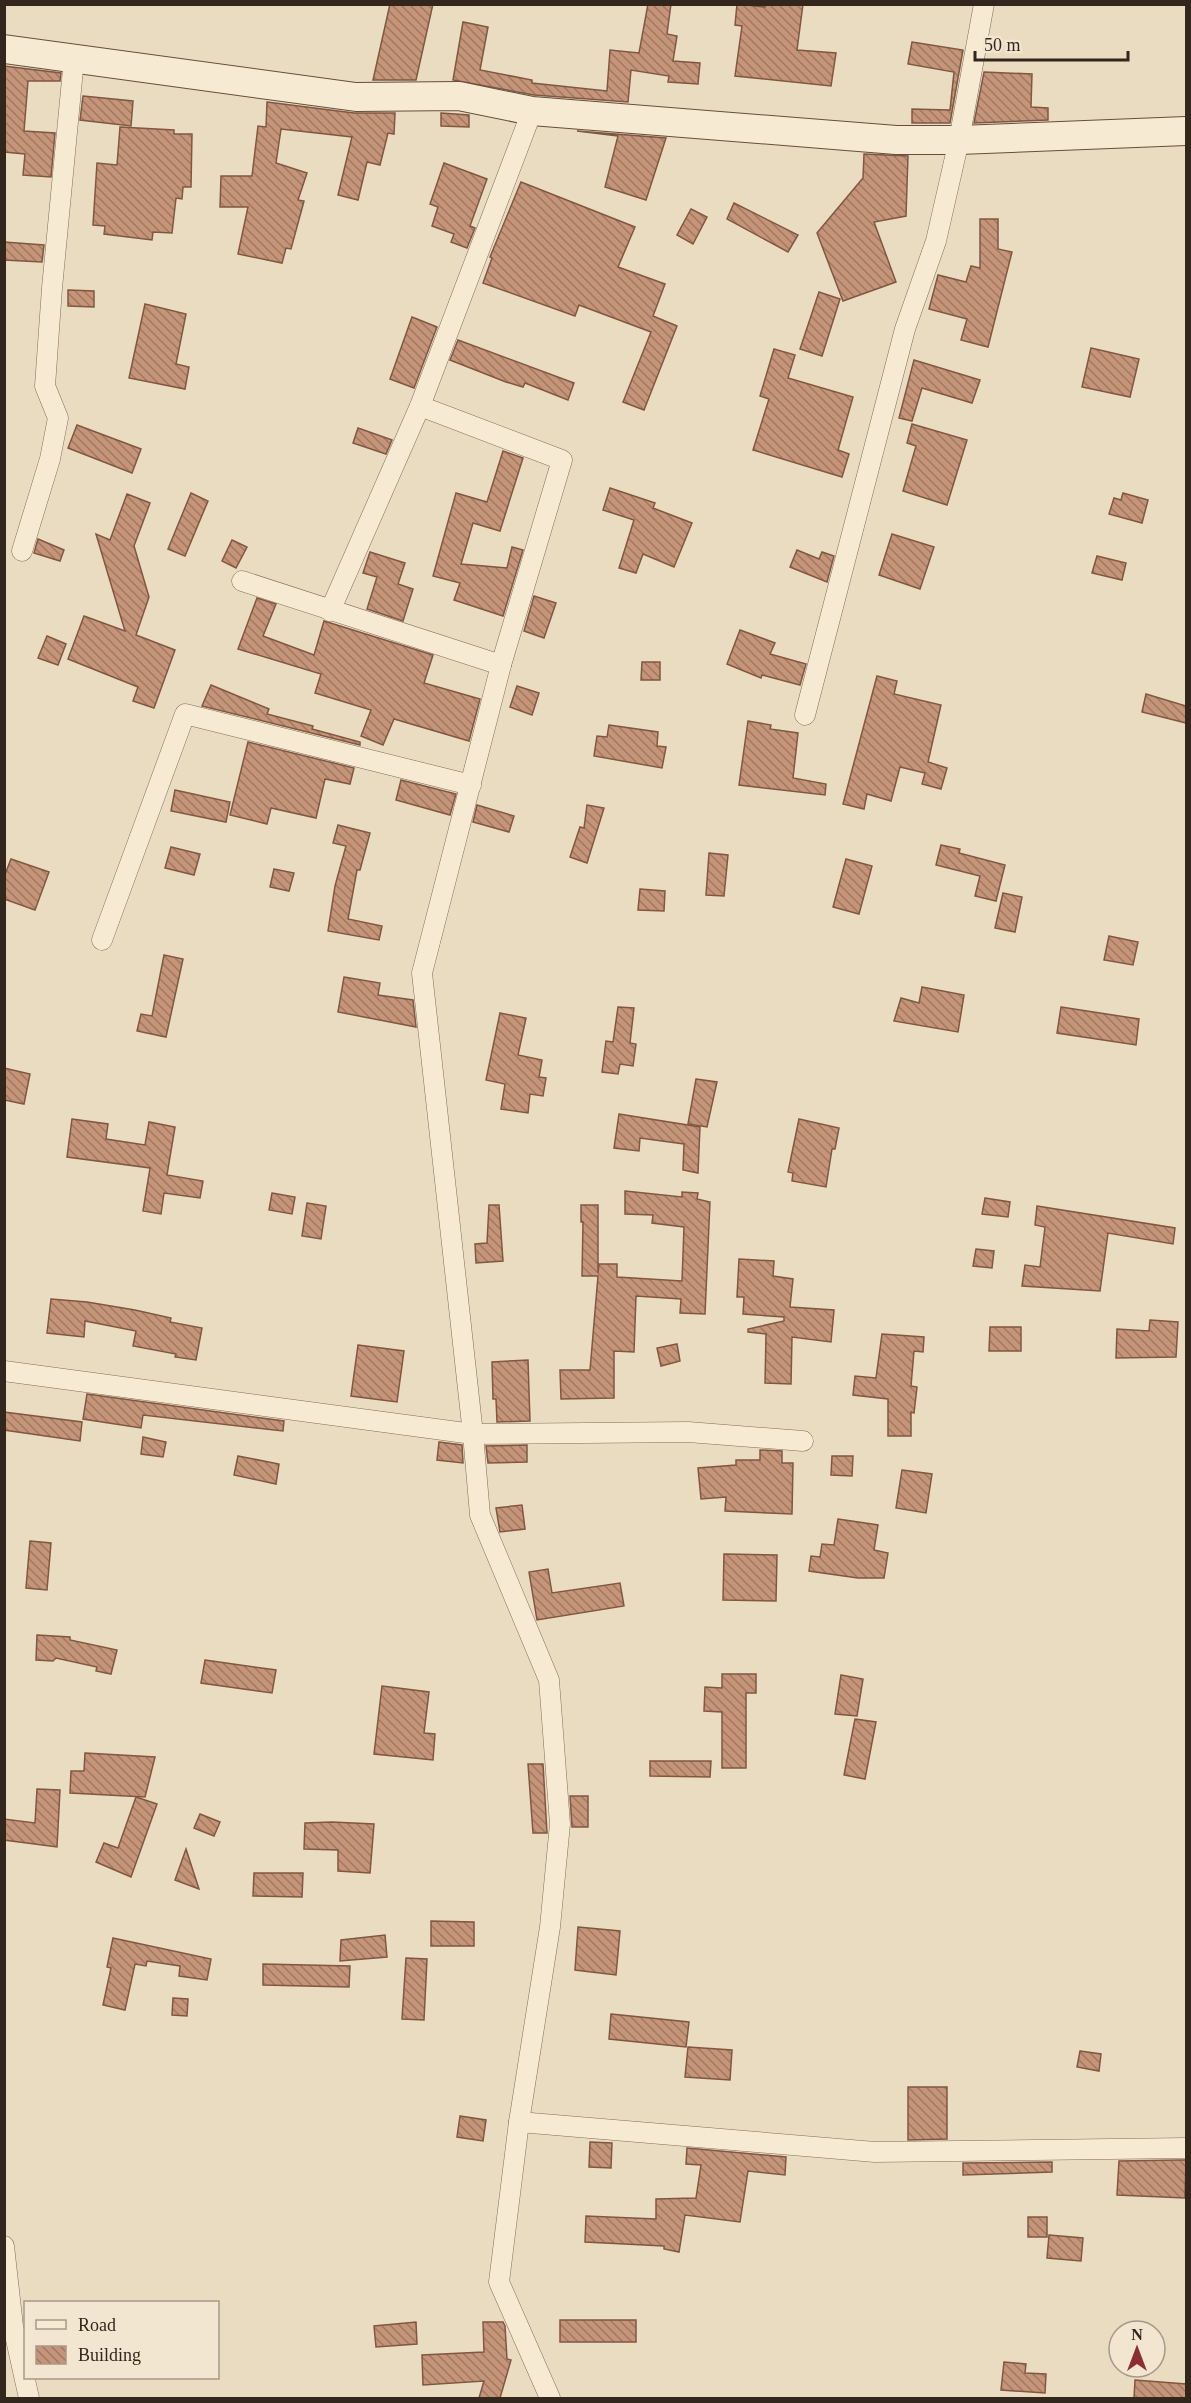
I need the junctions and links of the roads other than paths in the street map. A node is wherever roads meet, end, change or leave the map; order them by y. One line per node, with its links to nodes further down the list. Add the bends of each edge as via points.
1 (984, 4): 6 (street)
2 (4, 49): 3 (street)
3 (74, 59): 4 (street, via 356,97 459,96); 8 (street, via 45,386 58,418 50,459)
4 (532, 111): 6 (street, via 896,140); 7 (street)
5 (1186, 132): 6 (street)
6 (959, 140): 12 (street, via 936,241 904,329)
7 (420, 406): 10 (street); 11 (street, via 562,460)
8 (22, 550)
9 (242, 581): 10 (street)
10 (330, 611): 11 (street)
11 (501, 665): 13 (street)
12 (805, 715)
13 (471, 785): 14 (street, via 185,714); 16 (street, via 422,973)
14 (102, 940)
15 (4, 1371): 16 (street)
16 (474, 1434): 17 (street, via 688,1432); 18 (street, via 480,1515 549,1680 560,1824 550,1927)
17 (803, 1441)
18 (519, 2122): 19 (street, via 875,2152); 24 (street, via 499,2282)
19 (1186, 2148)
20 (4, 2246): 22 (street, via 13,2326)
21 (24, 2379): 23 (street)
22 (24, 2379)
23 (28, 2398)
24 (550, 2398)

